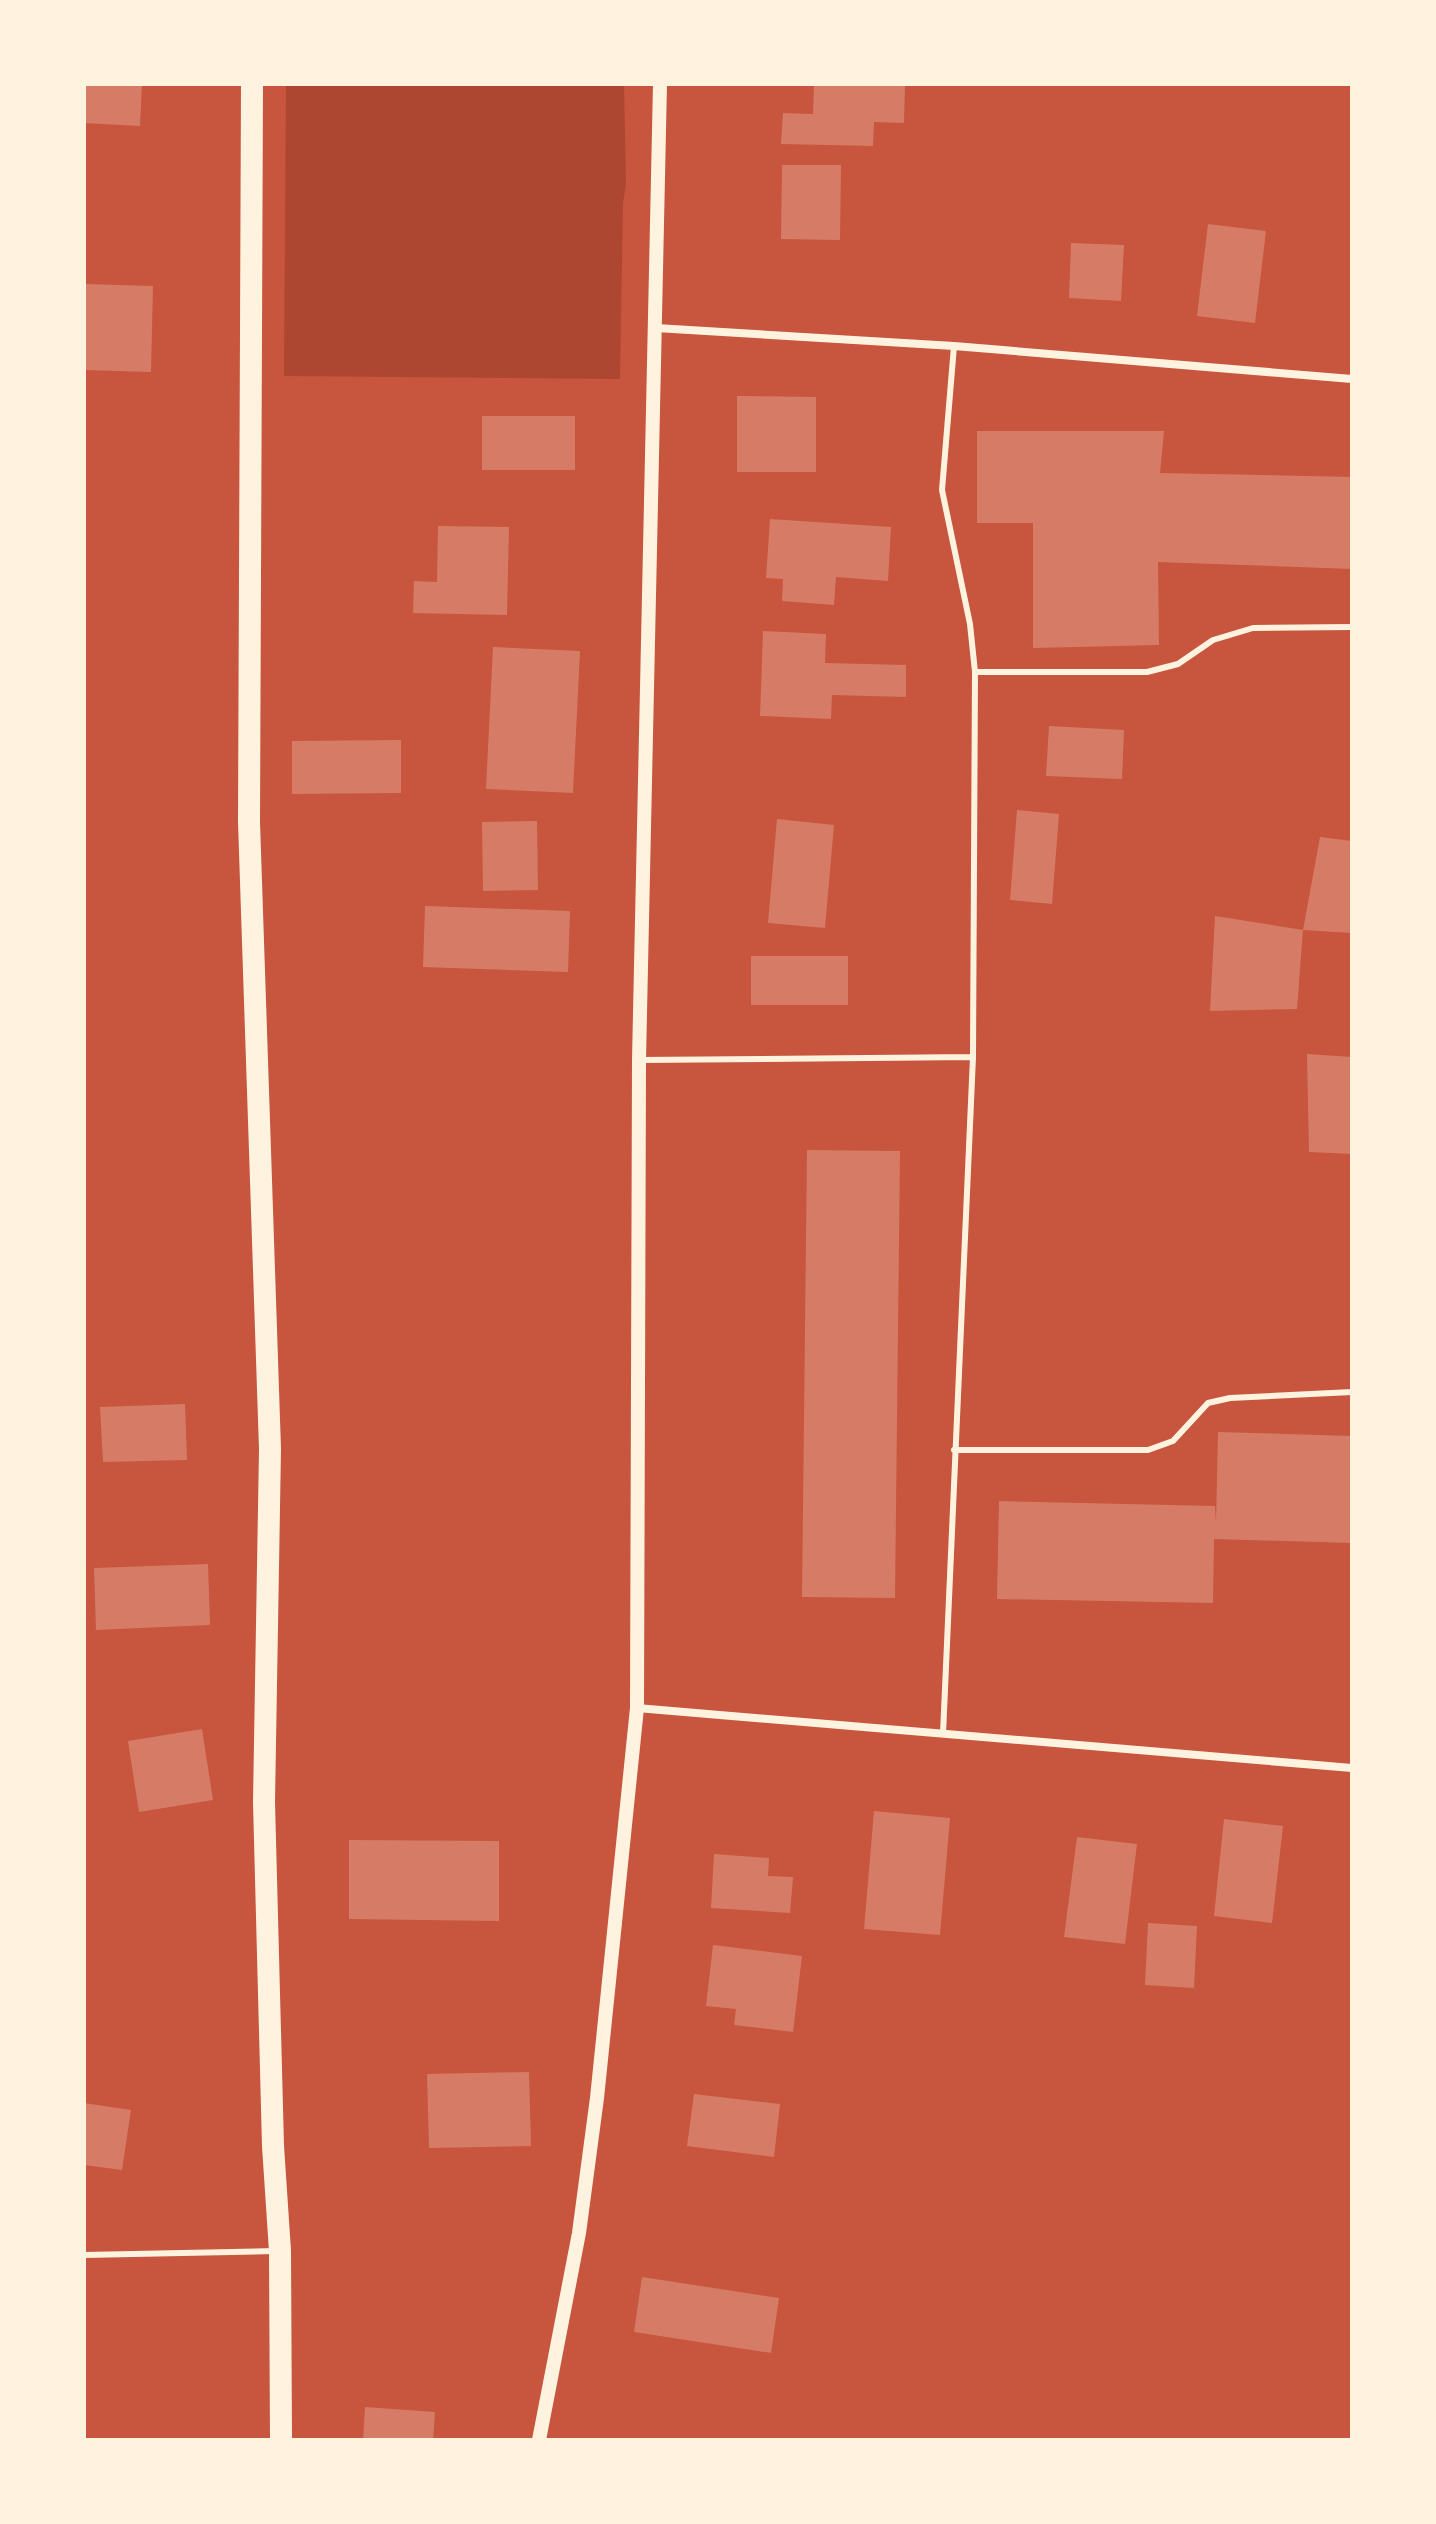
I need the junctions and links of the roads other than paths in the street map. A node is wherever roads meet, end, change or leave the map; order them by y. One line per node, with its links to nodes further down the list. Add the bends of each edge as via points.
1 (252, 84): 15 (highway, via 249,822 270,1449 264,1802)
2 (660, 84): 3 (street)
3 (656, 328): 4 (street); 9 (street)
4 (954, 346): 5 (street); 7 (lane, via 942,490)
5 (1352, 379)
6 (1352, 627): 7 (lane, via 1253,628 1213,640 1178,664 1147,672)
7 (975, 672): 8 (lane)
8 (973, 1057): 9 (lane); 11 (lane)
9 (639, 1060): 12 (street)
10 (1352, 1392): 11 (lane, via 1208,1403 1173,1441 1148,1450)
11 (954, 1450): 13 (lane)
12 (637, 1708): 13 (street); 18 (street, via 579,2233)
13 (943, 1734): 14 (street)
14 (1352, 1768)
15 (280, 2251): 16 (lane); 17 (highway)
16 (84, 2255)
17 (281, 2440)
18 (539, 2440)

